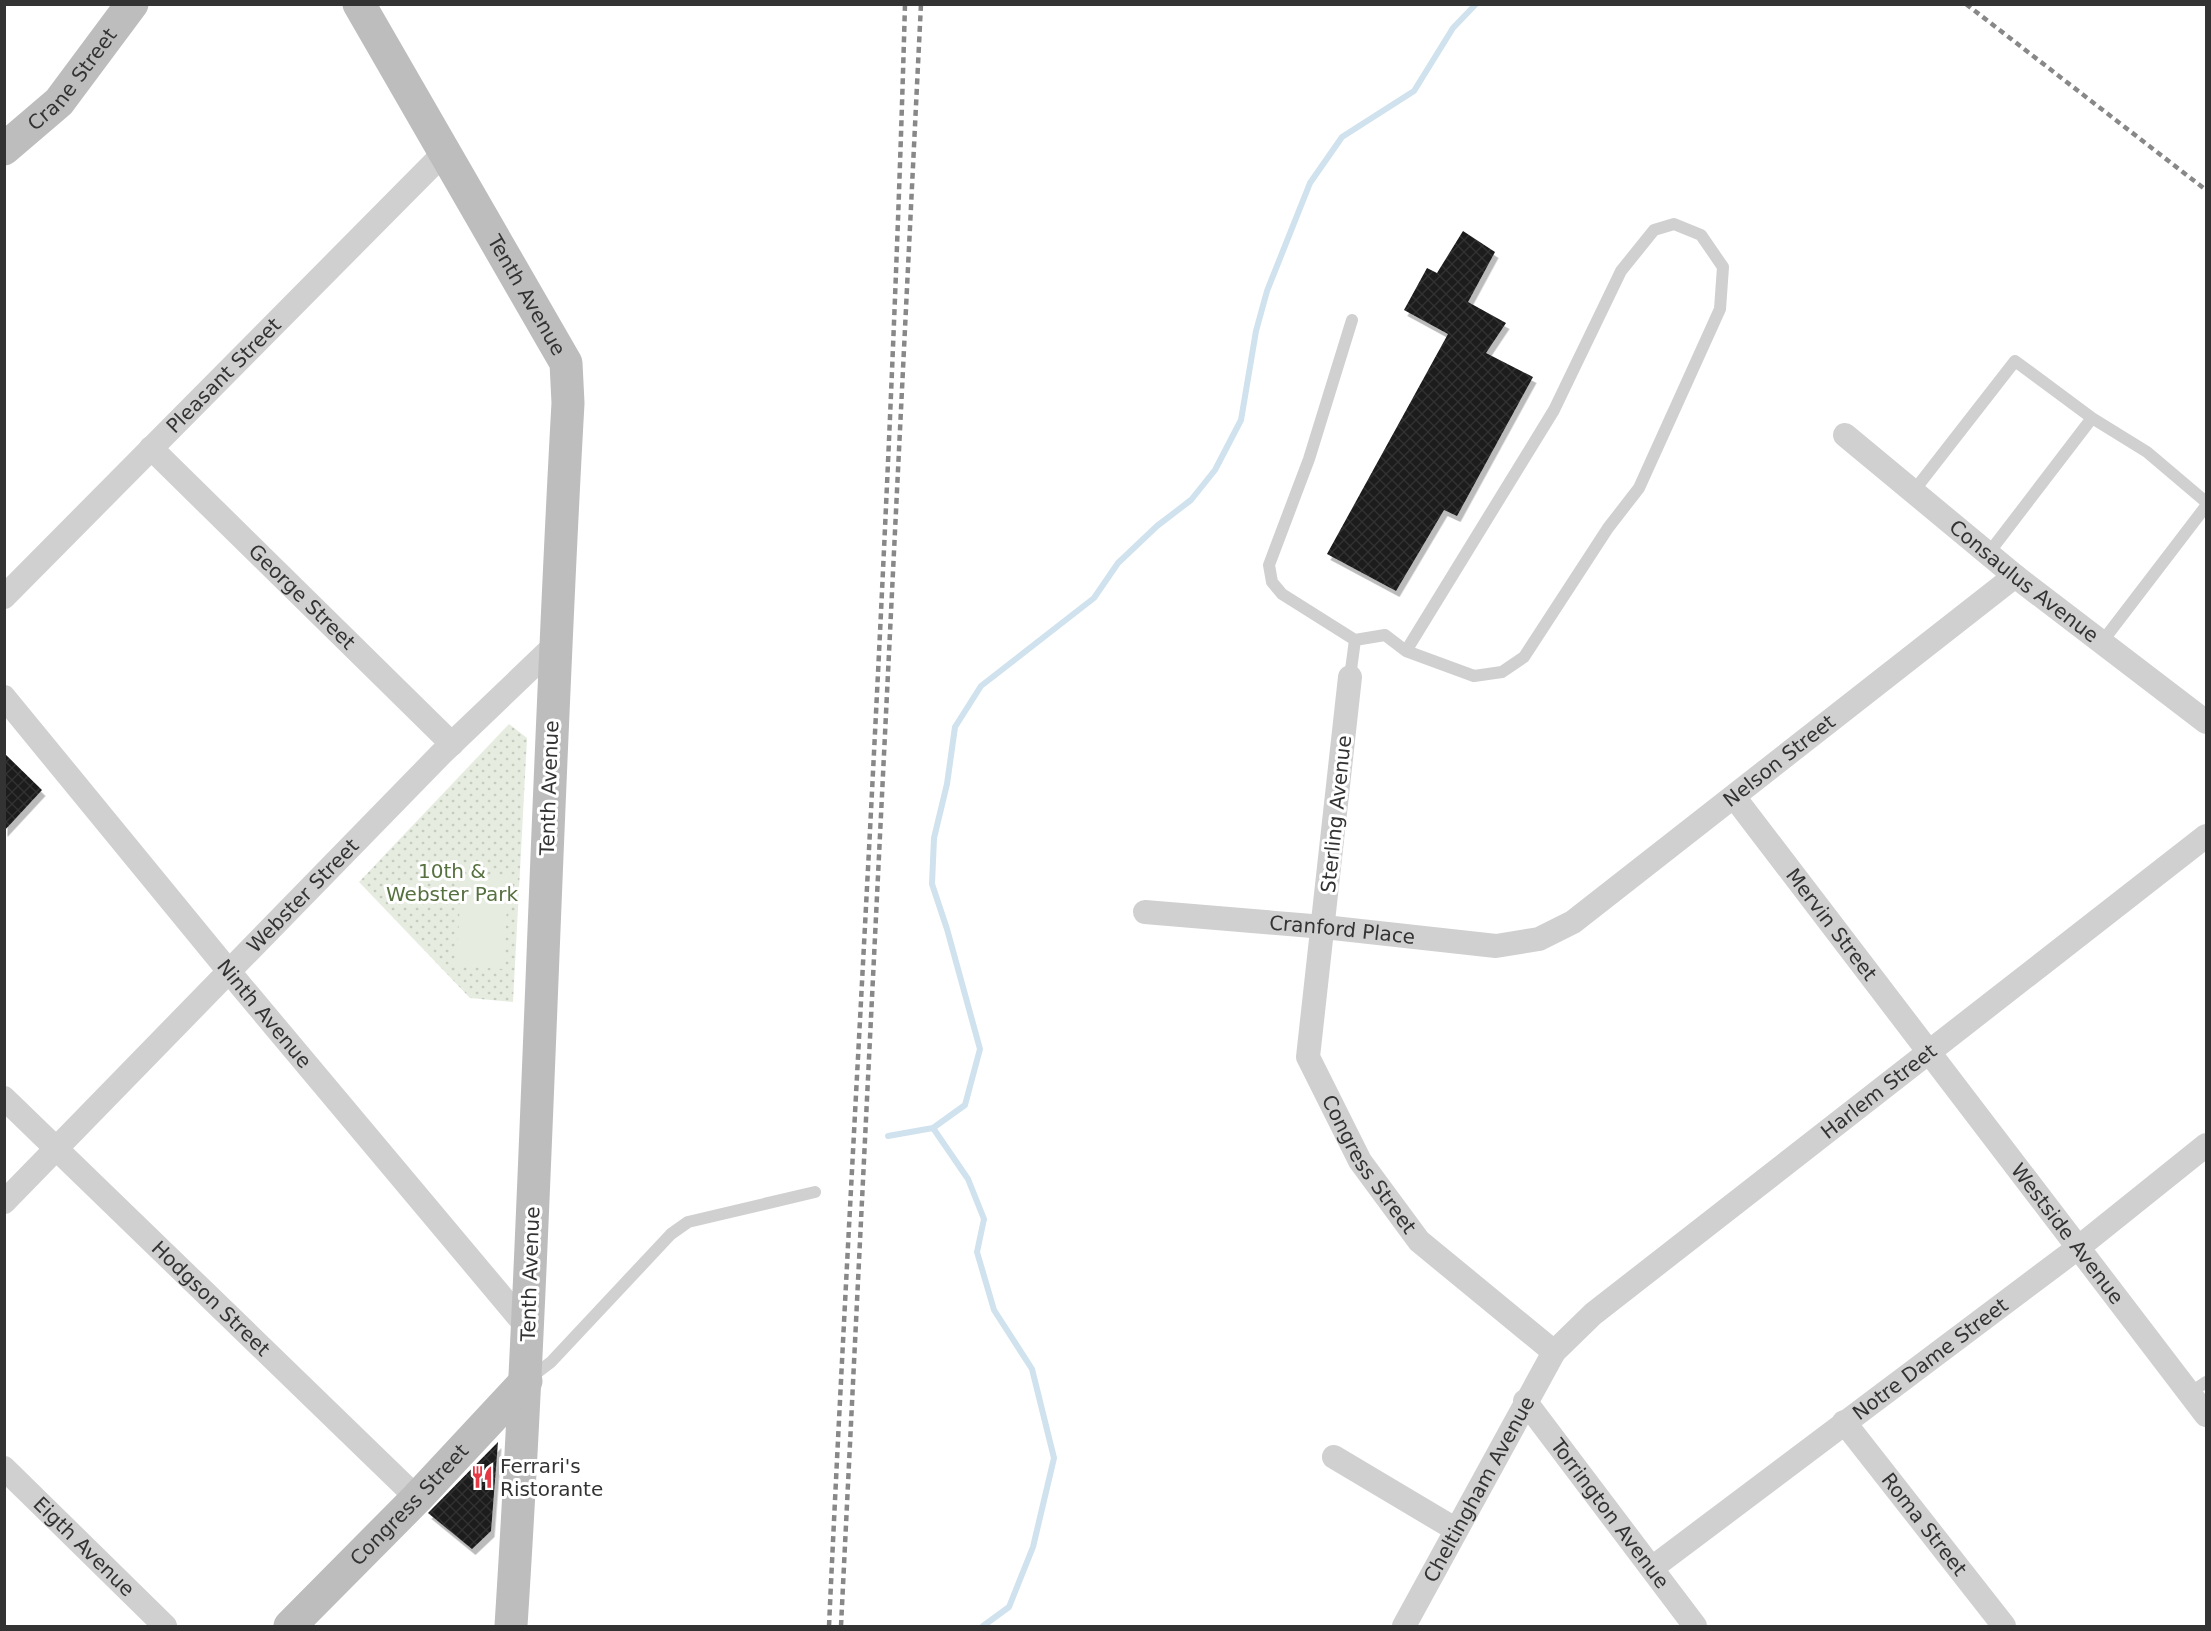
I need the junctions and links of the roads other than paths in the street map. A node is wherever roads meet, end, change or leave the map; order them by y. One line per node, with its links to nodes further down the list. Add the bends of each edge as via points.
1 (132, 4): 3 (street, Crane Street, via 59,102)
2 (359, 4): 4 (street, Tenth Avenue)
3 (4, 149)
4 (443, 154): 8 (street, Pleasant Street); 16 (street, Tenth Avenue, via 566,363 568,403)
5 (1352, 320): 14 (lane, via 1309,459 1269,565 1272,582 1282,594)
6 (2092, 418): 9 (lane, via 2015,361); 10 (lane, via 2147,452); 11 (lane)
7 (1845, 435): 9 (street, Consaulus Avenue)
8 (151, 448): 13 (street, Pleasant Street); 21 (street, George Street)
9 (1913, 492): 11 (street, Consaulus Avenue)
10 (2206, 504): 15 (lane)
11 (1988, 554): 12 (street, Consaulus Avenue)
12 (2015, 576): 15 (street, Consaulus Avenue); 22 (street, Nelson Street)
13 (4, 597)
14 (1355, 640): 17 (lane, via 1385,635); 18 (lane)
15 (2102, 642): 20 (street, Consaulus Avenue)
16 (555, 645): 21 (street, Webster Street); 36 (street, Tenth Avenue)
17 (1406, 651): 17 (lane, via 1474,676 1502,672 1524,657 1608,528 1639,488 1720,309 1723,267 1701,235 1674,224 1654,230 1621,271 1554,410)
18 (1350, 677): 25 (street, Sterling Avenue)
19 (4, 697): 27 (street, Ninth Avenue)
20 (2206, 722)
21 (452, 744): 27 (street, Webster Street)
22 (1735, 798): 26 (street, Nelson Street, via 1573,922); 28 (street, Mervin Street)
23 (2206, 836): 28 (street, Harlem Street)
24 (1145, 912): 25 (street, Cranford Place)
25 (1324, 927): 26 (street, Cranford Place, via 1496,946); 29 (street, Sterling Avenue)
26 (1539, 939)
27 (230, 972): 32 (street, Webster Street); 36 (street, Ninth Avenue)
28 (1928, 1053): 35 (street, Westside Avenue); 37 (street, Harlem Street, via 1593,1314)
29 (1308, 1057): 37 (street, Congress Street, via 1360,1161 1419,1241)
30 (4, 1098): 32 (street, Hodgson Street)
31 (2206, 1146): 35 (street, Notre Dame Street)
32 (56, 1150): 34 (street, Webster Street); 45 (street, Hodgson Street)
33 (815, 1192): 38 (lane, via 688,1222 671,1234 550,1362)
34 (4, 1202)
35 (2079, 1247): 39 (street, Westside Avenue); 42 (street, Notre Dame Street)
36 (527, 1327): 38 (street, Tenth Avenue)
37 (1554, 1352): 40 (street, Cheltingham Avenue)
38 (526, 1381): 45 (street, Congress Street); 50 (street, Tenth Avenue)
39 (2198, 1388): 41 (street, Westside Avenue)
40 (1525, 1401): 46 (street, Cheltingham Avenue); 47 (street, Torrington Avenue)
41 (2206, 1415)
42 (1844, 1422): 47 (street, Notre Dame Street); 53 (street, Roma Street)
43 (1334, 1457): 46 (street)
44 (4, 1468): 48 (street, Eigth Avenue)
45 (417, 1498): 49 (street, Congress Street)
46 (1455, 1529): 51 (street, Cheltingham Avenue)
47 (1652, 1568): 52 (street, Torrington Avenue)
48 (165, 1626)
49 (290, 1626)
50 (511, 1626)
51 (1404, 1626)
52 (1695, 1626)
53 (2004, 1626)

